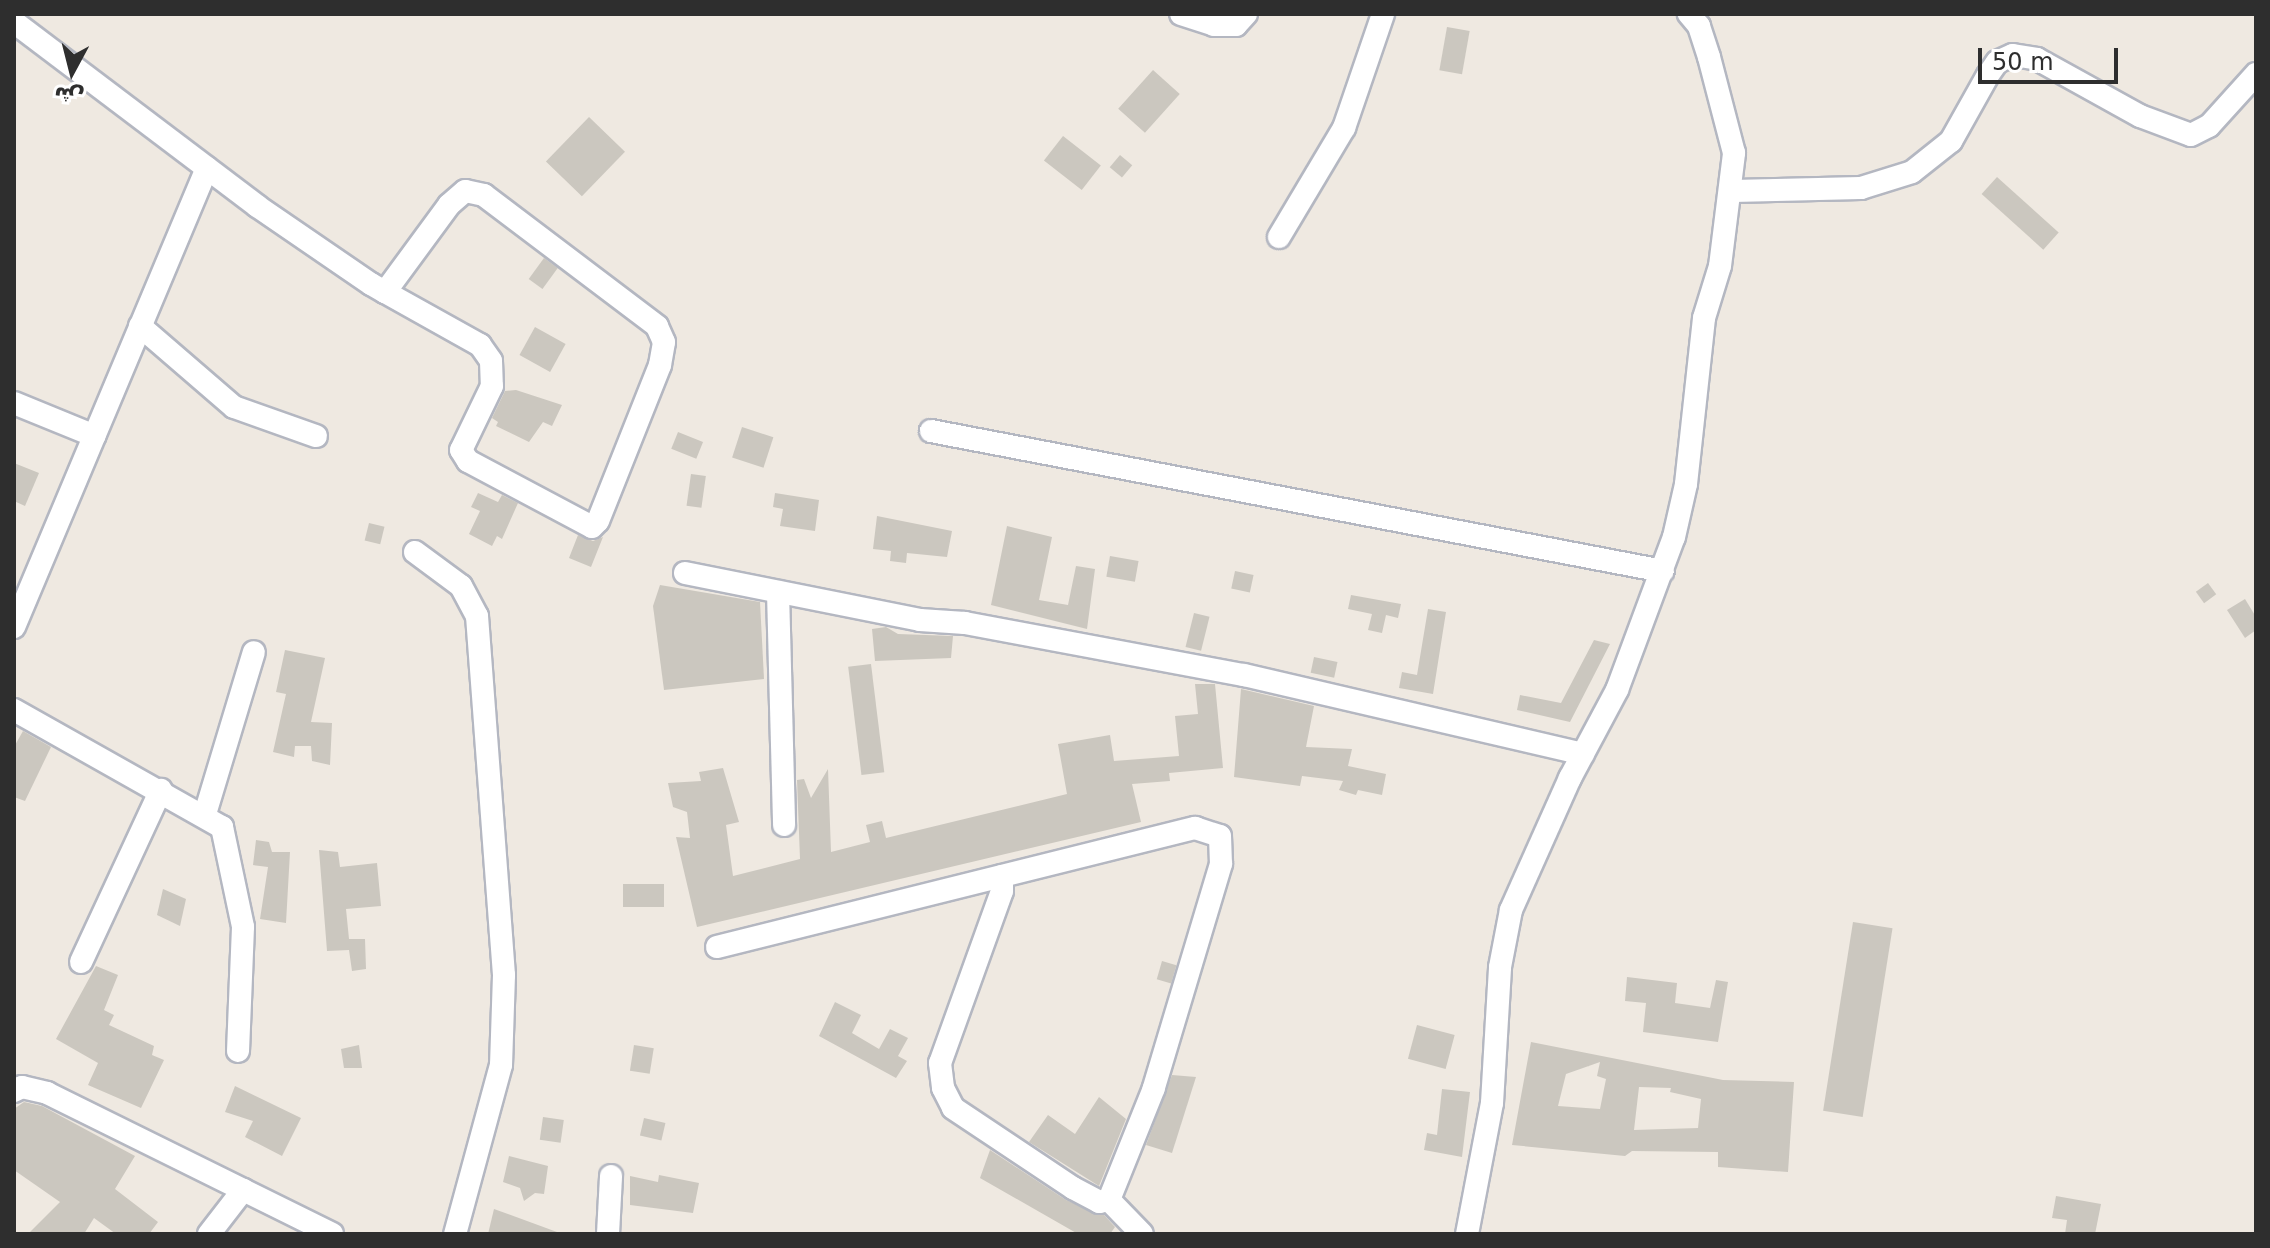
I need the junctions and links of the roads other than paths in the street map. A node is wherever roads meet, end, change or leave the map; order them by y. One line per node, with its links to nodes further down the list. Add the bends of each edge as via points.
1 (1181, 14): 2 (street, via 1214,25 1236,25)
2 (1246, 14)
3 (1383, 14): 9 (street, via 1344,128)
4 (1702, 18): 8 (street, via 1726,108 1734,153)
5 (14, 22): 7 (street)
6 (2256, 74): 8 (street, via 2209,126 2191,135 2140,116 2037,59 2013,55 1997,62 1951,141 1901,177 1861,188)
7 (207, 168): 10 (street); 11 (street)
8 (1733, 191): 17 (street, via 1720,266 1704,318 1686,484)
9 (1279, 237)
10 (385, 292): 10 (street, via 465,191 484,195 657,326 664,342 660,365 592,527 468,461 461,450 492,386 491,361 480,345)
11 (140, 326): 14 (street); 15 (street, via 234,407)
12 (14, 403): 14 (street)
13 (931, 431): 17 (street)
14 (95, 436): 20 (street)
15 (316, 436)
16 (415, 552): 37 (street, via 461,586 477,616 504,975 501,1065)
17 (1663, 571): 23 (street, via 1617,690)
18 (685, 573): 19 (street)
19 (778, 592): 23 (street, via 1244,675); 26 (street)
20 (14, 627)
21 (254, 652): 25 (street)
22 (14, 710): 24 (street)
23 (1583, 754): 40 (street, via 1511,910 1500,967 1492,1103)
24 (161, 790): 25 (street); 29 (street)
25 (205, 814): 30 (street, via 222,827 243,927)
26 (784, 825)
27 (1002, 876): 28 (street); 34 (street, via 1002,891 940,1063 943,1088 953,1108 1073,1188 1099,1202); 34 (street, via 1195,828 1220,836 1221,864 1159,1073)
28 (717, 947)
29 (81, 962)
30 (238, 1051)
31 (14, 1091): 33 (street, via 22,1087 47,1093)
32 (611, 1176): 38 (street)
33 (243, 1190): 35 (street); 36 (street)
34 (1109, 1200): 39 (street)
35 (209, 1234)
36 (332, 1234)
37 (455, 1234)
38 (608, 1234)
39 (1142, 1234)
40 (1467, 1234)

